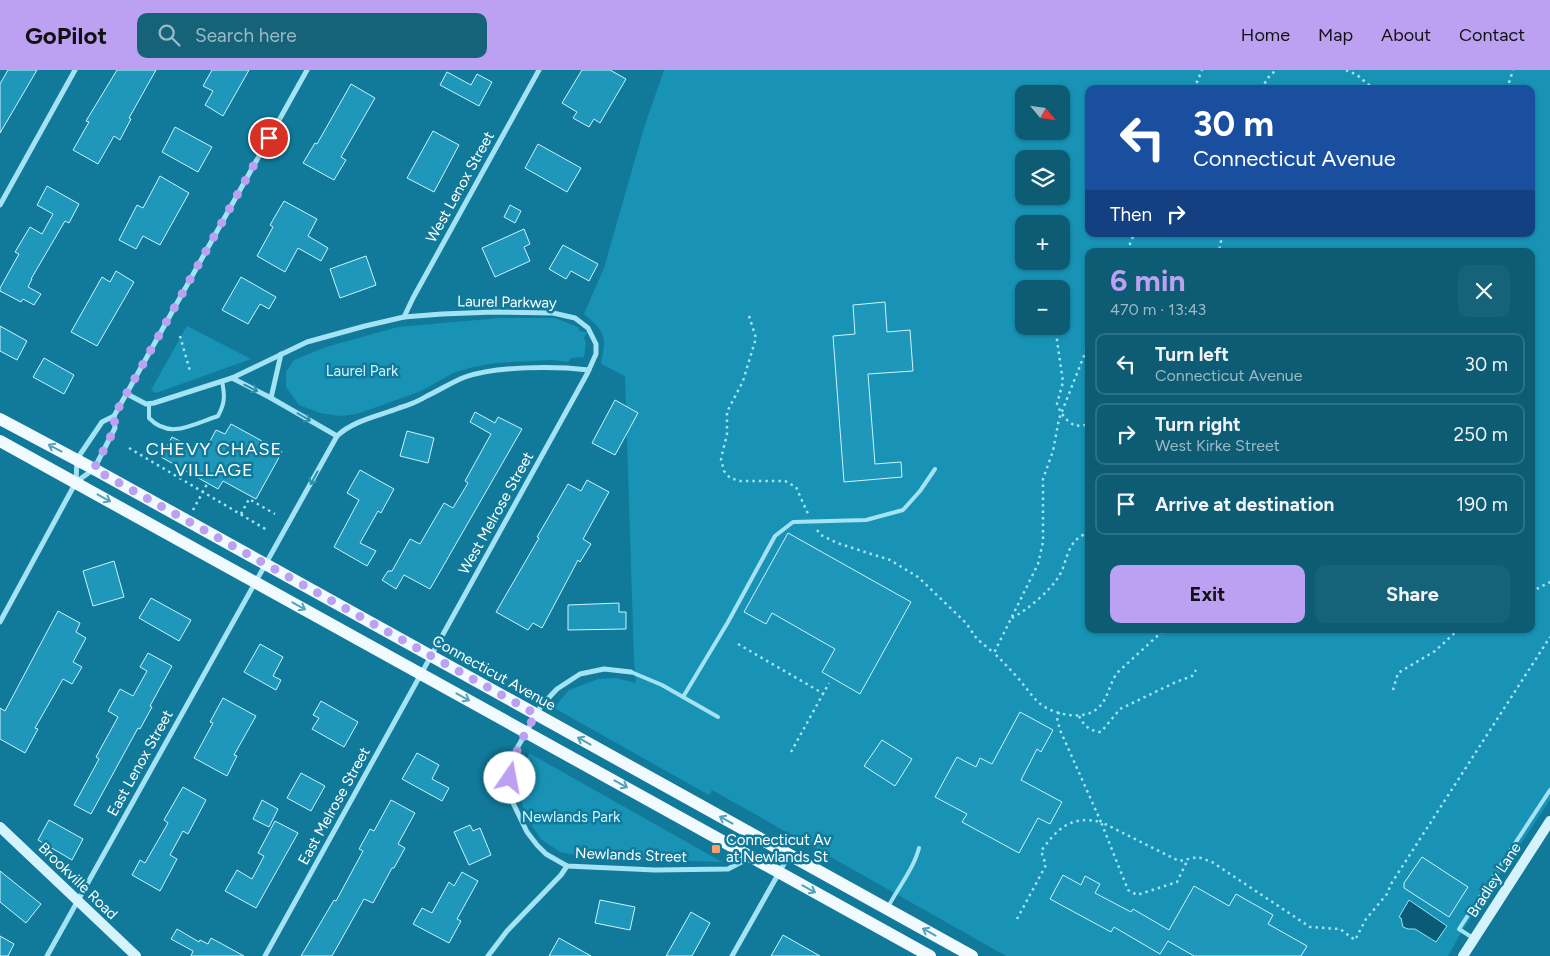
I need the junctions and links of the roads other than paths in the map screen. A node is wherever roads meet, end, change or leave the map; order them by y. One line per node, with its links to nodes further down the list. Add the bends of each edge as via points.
1 (75, 70): 4 (street)
2 (307, 70): 10 (street)
3 (540, 70): 5 (street, West Lenox Street)
4 (0, 205)
5 (404, 317): 6 (street, Laurel Parkway, via 307,342); 7 (street, Laurel Parkway, via 494,312 553,313 575,318 588,328 596,344 596,354)
6 (281, 354): 8 (street, Laurel Parkway); 11 (street)
7 (589, 370): 15 (street, via 479,373 462,378 425,398 351,425); 24 (street, West Melrose Street)
8 (232, 378): 9 (street, Laurel Parkway); 11 (street, one-way to 11)
9 (222, 381): 12 (street, Laurel Parkway); 12 (lane, via 224,405 218,416 174,430 164,429 149,418)
10 (127, 394): 12 (street); 13 (street)
11 (271, 398): 15 (street, one-way to 15)
12 (149, 405)
13 (114, 416): 17 (street, via 102,422); 18 (street, via 115,428)
14 (0, 419): 17 (main road, Connecticut Avenue, one-way to 14)
15 (338, 436): 21 (street, one-way to 21)
16 (0, 441): 20 (main road)
17 (77, 459): 18 (main road, Connecticut Avenue); 20 (street)
18 (94, 469): 20 (street); 21 (main road, Connecticut Avenue)
19 (935, 469): 27 (lane, via 903,510 866,520 793,522 776,536)
20 (76, 482): 22 (main road, one-way to 22); 23 (street)
21 (266, 564): 22 (street); 24 (main road, Connecticut Avenue)
22 (256, 582): 25 (main road, one-way to 25); 39 (street, East Lenox Street)
23 (0, 622)
24 (431, 656): 25 (street, West Melrose Street); 28 (main road, Connecticut Avenue)
25 (422, 671): 30 (main road, one-way to 30); 44 (street, East Melrose Street)
26 (631, 672): 27 (lane); 28 (street, via 604,670 580,674 557,689)
27 (683, 697): 29 (lane)
28 (536, 714): 30 (street); 35 (main road, Connecticut Avenue, one-way to 28)
29 (718, 717)
30 (528, 729): 36 (main road, one-way to 36); 37 (street, via 512,764 513,803 537,845)
31 (1550, 790): 41 (lane, via 1459,929)
32 (1550, 821): 41 (main road, Bradley Lane)
33 (0, 827): 39 (main road, Brookville Road)
34 (919, 848): 40 (lane, via 916,860)
35 (789, 855): 38 (street); 40 (main road, Connecticut Avenue)
36 (751, 857): 37 (street, Newlands Street, via 728,869); 38 (main road)
37 (567, 866): 45 (street, Newlands Street)
38 (780, 872): 46 (street); 47 (main road, one-way to 47)
39 (77, 901): 42 (street, East Lenox Street); 43 (main road, Brookville Road)
40 (887, 909): 48 (main road, Connecticut Avenue, one-way to 40)
41 (1474, 938): 49 (main road, Bradley Lane)
42 (47, 956)
43 (136, 956)
44 (265, 956)
45 (488, 956)
46 (732, 956)
47 (930, 956)
48 (972, 956)
49 (1463, 956)

